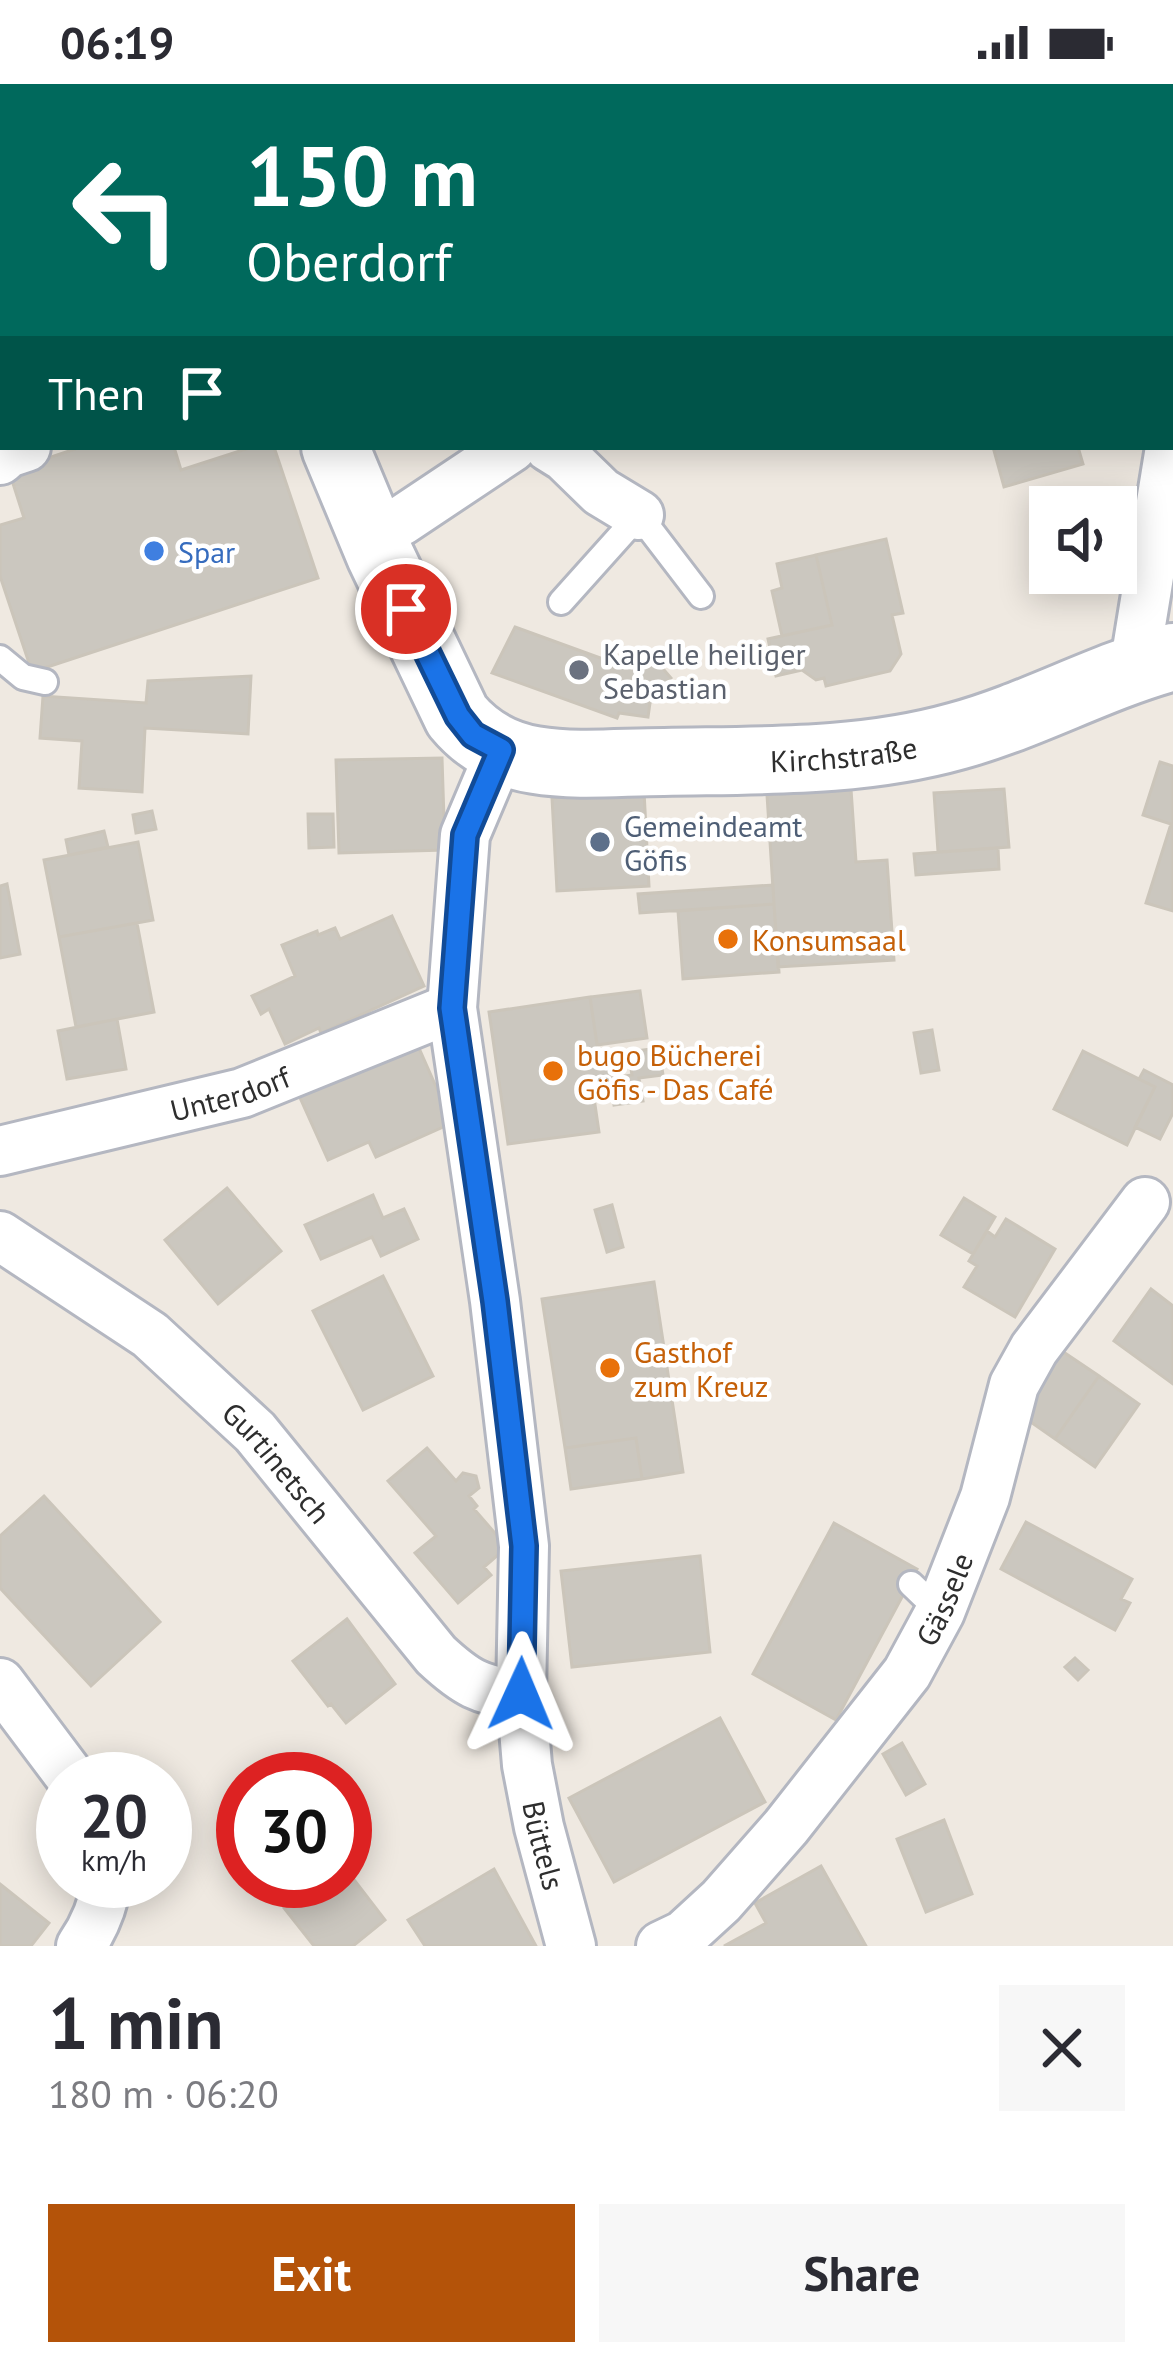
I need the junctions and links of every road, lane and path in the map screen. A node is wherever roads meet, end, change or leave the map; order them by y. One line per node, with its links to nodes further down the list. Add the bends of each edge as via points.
1 (335, 450): 6 (main road)
2 (508, 450): 6 (street)
3 (554, 450): 5 (street)
4 (1171, 450): 10 (street)
5 (640, 515): 7 (lane); 8 (lane)
6 (370, 533): 12 (main road, via 458,716)
7 (701, 596)
8 (562, 602)
9 (0, 658): 11 (lane)
10 (1153, 662): 12 (main road, Kirchstraße, via 1031,712 891,751 818,760 600,762)
11 (45, 682)
12 (501, 750): 13 (street, Büttels, via 465,835)
13 (452, 1008): 14 (street, Unterdorf, via 242,1093); 18 (street, Büttels, via 524,1546)
14 (0, 1151)
15 (1145, 1202): 23 (street, Gässele, via 1014,1385 985,1497 925,1598 907,1673 721,1901)
16 (4, 1246): 18 (street, Gurtinetsch, via 150,1335 255,1432 436,1655 465,1682)
17 (0, 1683): 19 (street)
18 (521, 1694): 22 (street, Büttels, via 539,1827)
19 (52, 1752)
20 (101, 1908): 21 (street)
21 (81, 1946)
22 (571, 1946)
23 (661, 1946)

